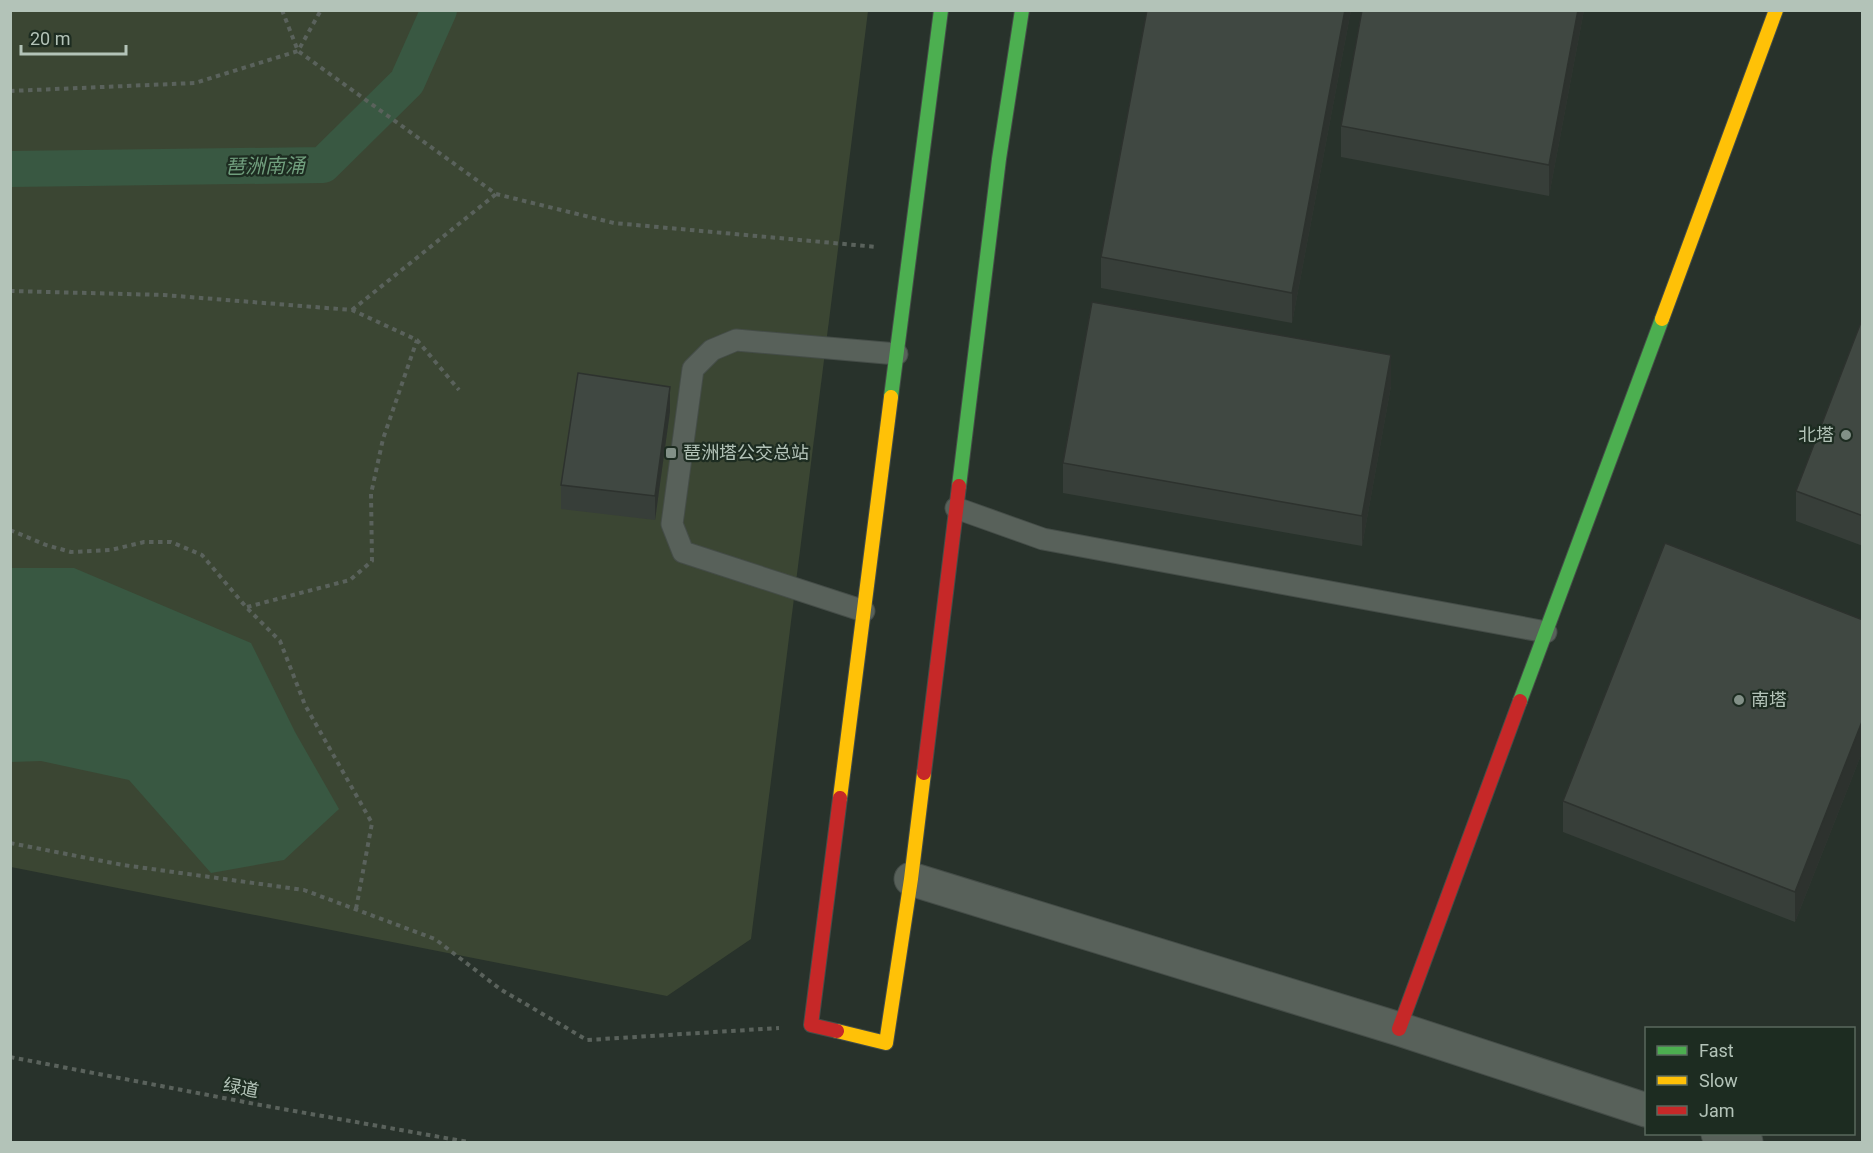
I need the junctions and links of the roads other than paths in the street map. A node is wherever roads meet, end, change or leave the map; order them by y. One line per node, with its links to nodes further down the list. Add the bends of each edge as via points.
1 (942, 10): 4 (street)
2 (1022, 10): 5 (street)
3 (1776, 10): 7 (street)
4 (897, 354): 6 (street); 6 (lane, via 736,340 712,350 693,369 672,524 683,552)
5 (956, 508): 7 (lane, via 1043,539); 8 (street)
6 (864, 611): 8 (street, via 811,1025 886,1043)
7 (1546, 632): 9 (street)
8 (911, 879): 9 (street)
9 (1399, 1029): 10 (street)
10 (1645, 1109)
11 (1721, 1135): 12 (street)
12 (1746, 1143)

